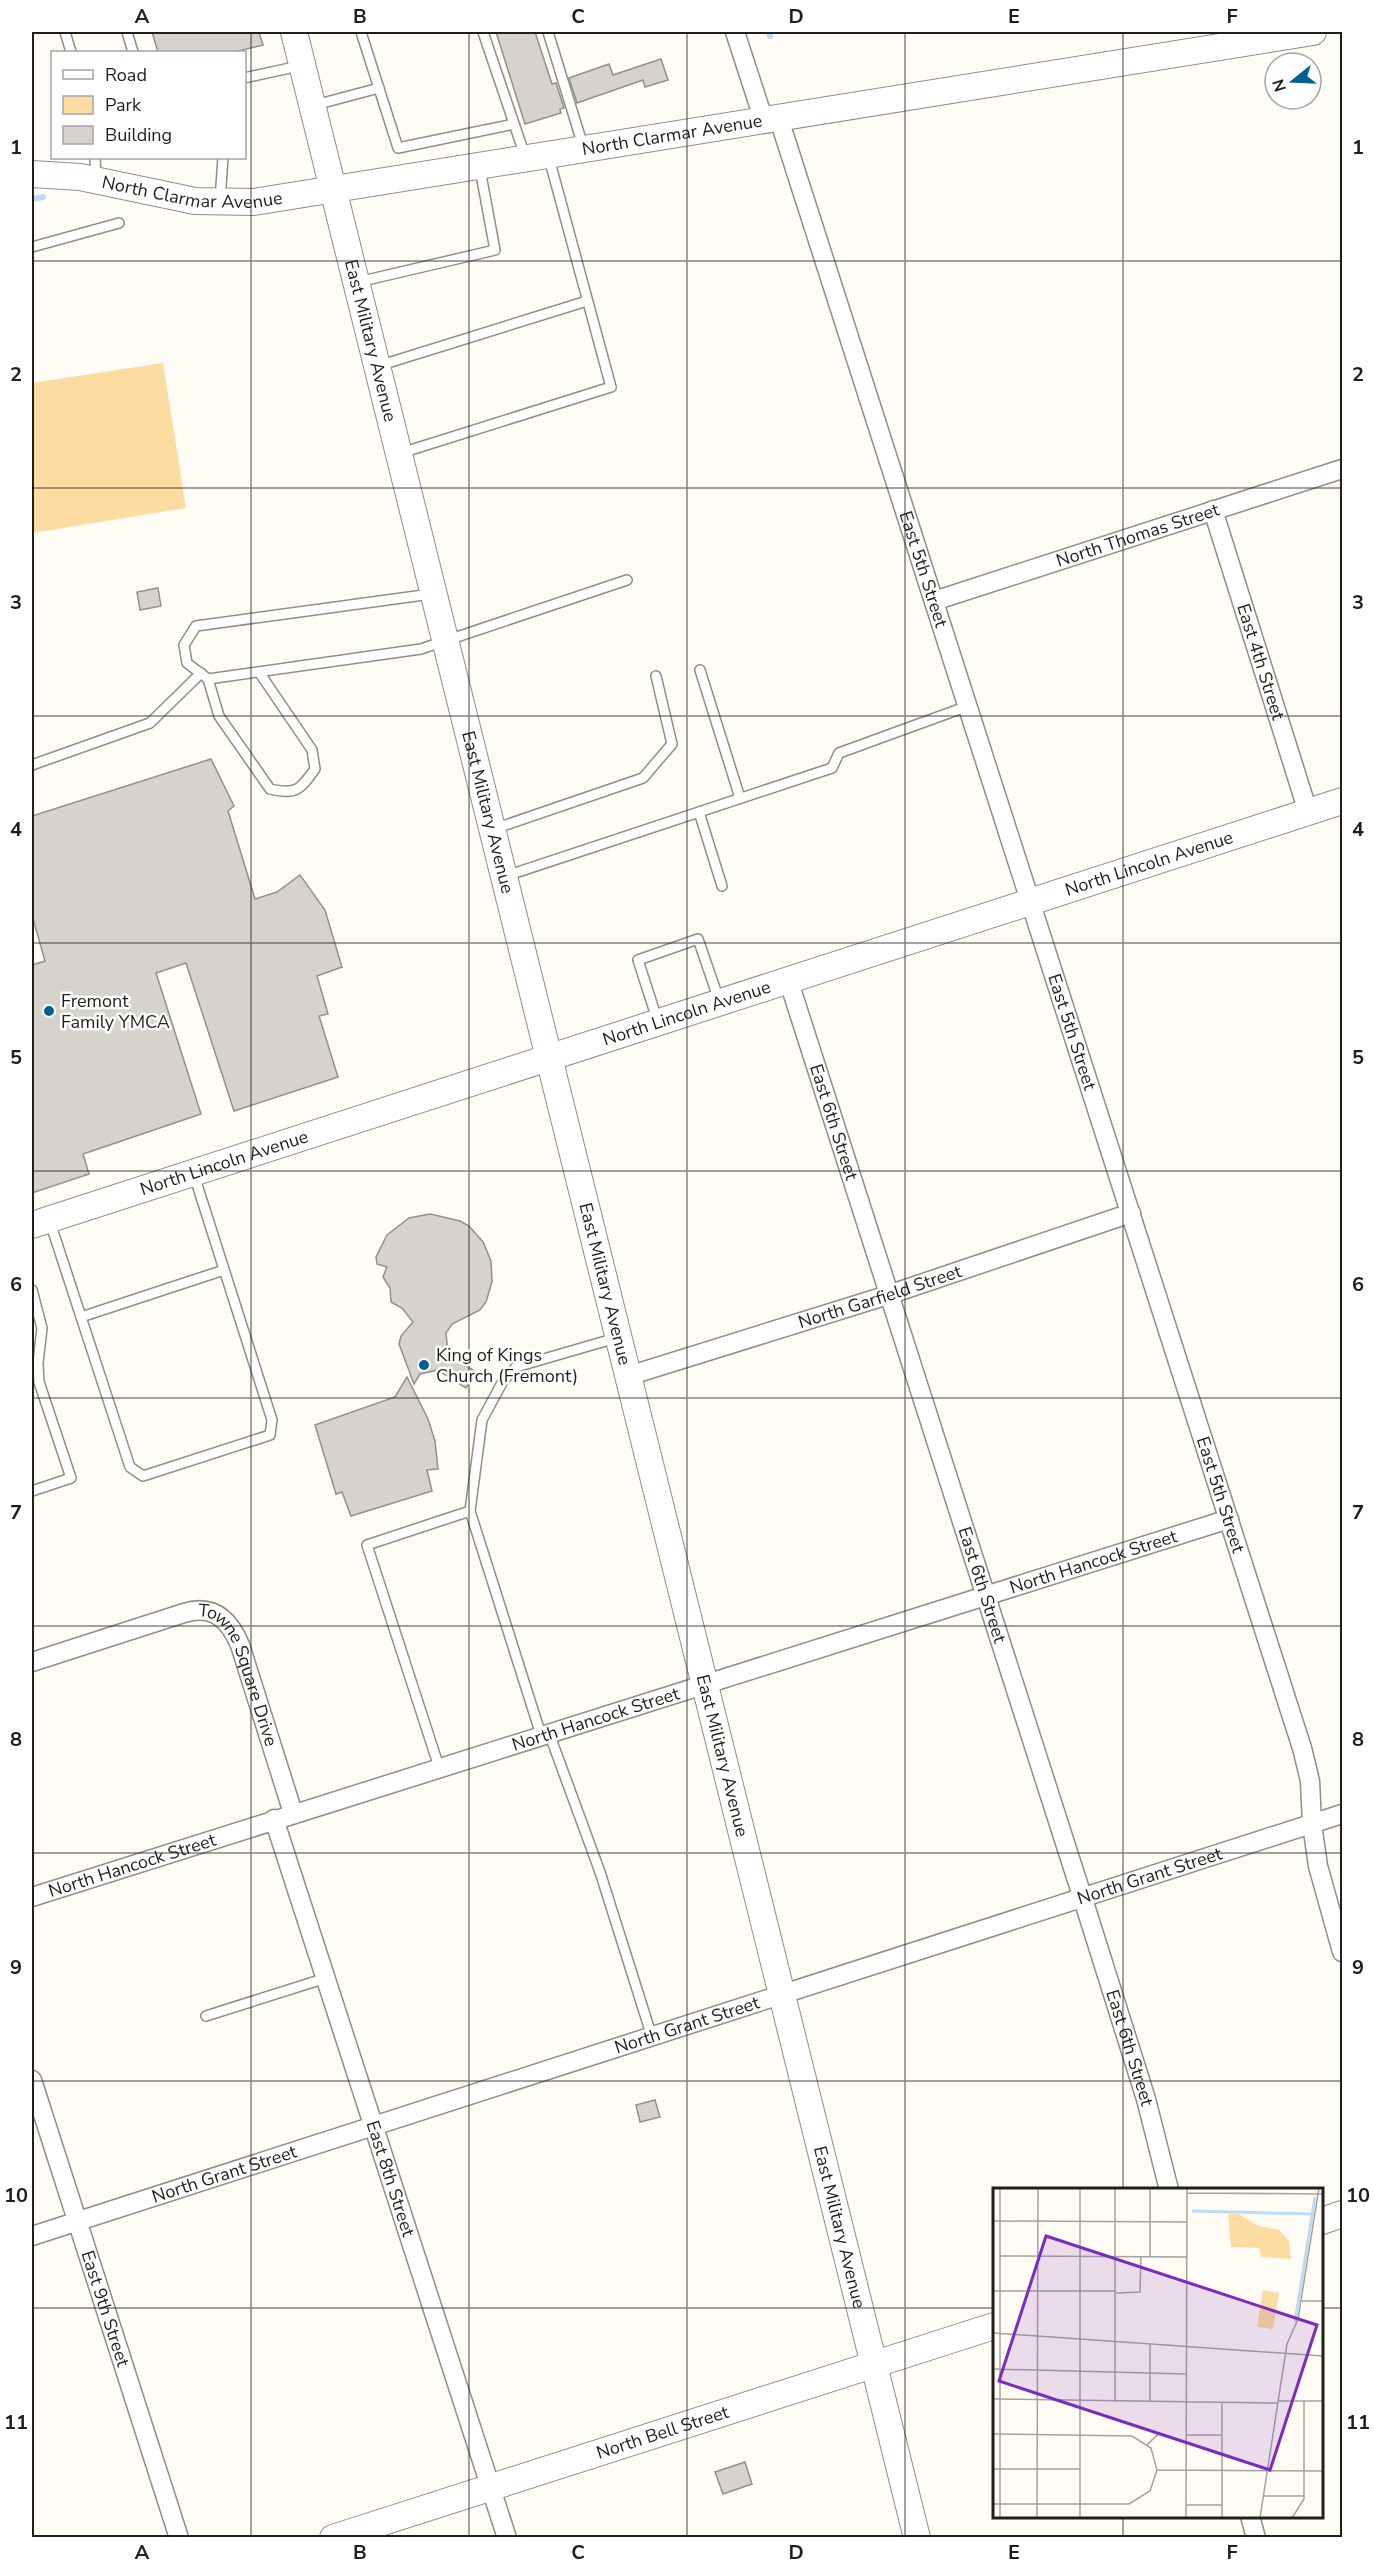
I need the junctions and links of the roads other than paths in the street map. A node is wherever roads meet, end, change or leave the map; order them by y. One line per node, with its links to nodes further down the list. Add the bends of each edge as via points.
1 (65, 32): 9 (lane)
2 (127, 32): 10 (lane)
3 (294, 32): 11 (main road, East Military Avenue)
4 (361, 32): 13 (lane)
5 (483, 32): 16 (lane)
6 (548, 32): 17 (lane)
7 (735, 32): 15 (street, East 5th Street)
8 (1313, 32): 15 (main road, North Clarmar Avenue)
9 (71, 51)
10 (133, 51)
11 (302, 65): 12 (lane); 14 (main road, East Military Avenue)
12 (246, 78)
13 (379, 88): 14 (lane); 16 (lane, via 398,148)
14 (312, 106): 23 (main road, East Military Avenue)
15 (771, 117): 17 (main road, North Clarmar Avenue); 35 (street, East 5th Street)
16 (514, 124): 18 (lane)
17 (584, 148): 18 (main road, North Clarmar Avenue)
18 (537, 156): 20 (main road, North Clarmar Avenue); 28 (lane)
19 (223, 159): 24 (lane)
20 (479, 166): 23 (main road, North Clarmar Avenue); 27 (lane, via 495,250)
21 (95, 169): 22 (main road, North Clarmar Avenue); 24 (main road, North Clarmar Avenue, via 174,197)
22 (32, 174)
23 (332, 191): 24 (main road, North Clarmar Avenue); 27 (main road, East Military Avenue)
24 (220, 203)
25 (119, 223): 26 (lane)
26 (32, 247)
27 (356, 282): 29 (main road, East Military Avenue)
28 (587, 301): 29 (lane); 30 (lane, via 611,387)
29 (377, 367): 30 (main road, East Military Avenue)
30 (399, 454): 34 (main road, East Military Avenue)
31 (1342, 469): 32 (street, North Thomas Street)
32 (1213, 510): 35 (street, North Thomas Street); 46 (street, East 4th Street)
33 (627, 580): 36 (lane)
34 (434, 594): 36 (main road, East Military Avenue); 39 (lane, via 196,626 184,645 188,663)
35 (934, 601): 41 (street, East 5th Street)
36 (445, 640): 38 (lane, via 420,649); 47 (main road, East Military Avenue)
37 (700, 670): 43 (lane)
38 (259, 672): 39 (lane); 39 (lane, via 312,750 315,769 302,788 287,793 270,789 219,716)
39 (204, 676): 42 (lane, via 150,723)
40 (656, 676): 47 (lane, via 672,744 644,778)
41 (968, 706): 43 (lane, via 839,753 832,768); 50 (street, East 5th Street)
42 (32, 765)
43 (740, 798): 45 (lane)
44 (1342, 801): 46 (main road, North Lincoln Avenue)
45 (699, 812): 48 (lane); 49 (lane)
46 (1308, 812): 50 (main road, North Lincoln Avenue)
47 (492, 830): 48 (main road, East Military Avenue)
48 (504, 877): 54 (main road, East Military Avenue)
49 (722, 886)
50 (1031, 902): 51 (main road, North Lincoln Avenue); 56 (street, East 5th Street)
51 (789, 982): 52 (main road, North Lincoln Avenue); 60 (street, East 6th Street)
52 (720, 1004): 53 (main road, North Lincoln Avenue); 53 (lane, via 698,939 638,960)
53 (658, 1024): 54 (main road, North Lincoln Avenue)
54 (549, 1060): 55 (main road, North Lincoln Avenue); 62 (main road, East Military Avenue)
55 (193, 1173): 57 (main road, North Lincoln Avenue); 58 (lane)
56 (1131, 1213): 60 (street, North Garfield Street); 66 (street, East 5th Street)
57 (41, 1223): 61 (lane)
58 (224, 1270): 61 (lane); 61 (lane, via 272,1420 270,1435 259,1439 143,1476 130,1467)
59 (32, 1290): 64 (lane, via 42,1328 39,1382 71,1479)
60 (888, 1295): 63 (street, North Garfield Street); 67 (street, East 6th Street)
61 (81, 1317)
62 (618, 1337): 63 (main road, East Military Avenue); 65 (lane, via 516,1366 503,1381 482,1420)
63 (628, 1376): 69 (main road, East Military Avenue)
64 (32, 1491)
65 (470, 1511): 70 (lane); 71 (lane, via 367,1545)
66 (1229, 1519): 67 (street, North Hancock Street); 75 (street, East 5th Street, via 1302,1748 1310,1781)
67 (987, 1596): 69 (street, North Hancock Street); 77 (street, East 6th Street)
68 (32, 1662): 72 (street, Towne Square Drive, via 184,1612 213,1611 228,1622 236,1636)
69 (706, 1684): 70 (street, North Hancock Street); 80 (main road, East Military Avenue)
70 (545, 1734): 71 (street, North Hancock Street); 82 (lane, via 600,1872)
71 (439, 1767): 72 (street, North Hancock Street)
72 (293, 1813): 74 (street, North Hancock Street)
73 (1342, 1814): 75 (street, North Grant Street)
74 (274, 1819): 76 (street, North Hancock Street); 79 (street, East 8th Street)
75 (1311, 1824): 77 (street, North Grant Street); 78 (street, East 5th Street, via 1318,1866)
76 (32, 1897)
77 (1083, 1899): 80 (street, North Grant Street); 85 (street, East 6th Street, via 1146,2099)
78 (1342, 1952)
79 (326, 1978): 81 (lane); 84 (street, East 8th Street)
80 (782, 1994): 82 (street, North Grant Street); 91 (main road, East Military Avenue)
81 (206, 2016)
82 (652, 2037): 84 (street, North Grant Street)
83 (32, 2080): 87 (street, East 9th Street)
84 (374, 2126): 87 (street, North Grant Street); 92 (street, East 8th Street)
85 (1168, 2188)
86 (1342, 2214): 88 (main road)
87 (76, 2221): 89 (street, North Grant Street); 94 (street, East 9th Street)
88 (1323, 2221)
89 (32, 2236)
90 (993, 2326): 91 (main road, North Bell Street)
91 (872, 2365): 92 (main road, North Bell Street); 97 (main road, East Military Avenue)
92 (490, 2486): 95 (main road, North Bell Street); 96 (street, East 8th Street)
93 (1250, 2518): 98 (street)
94 (179, 2538)
95 (333, 2538)
96 (507, 2538)
97 (916, 2538)
98 (1256, 2538)

